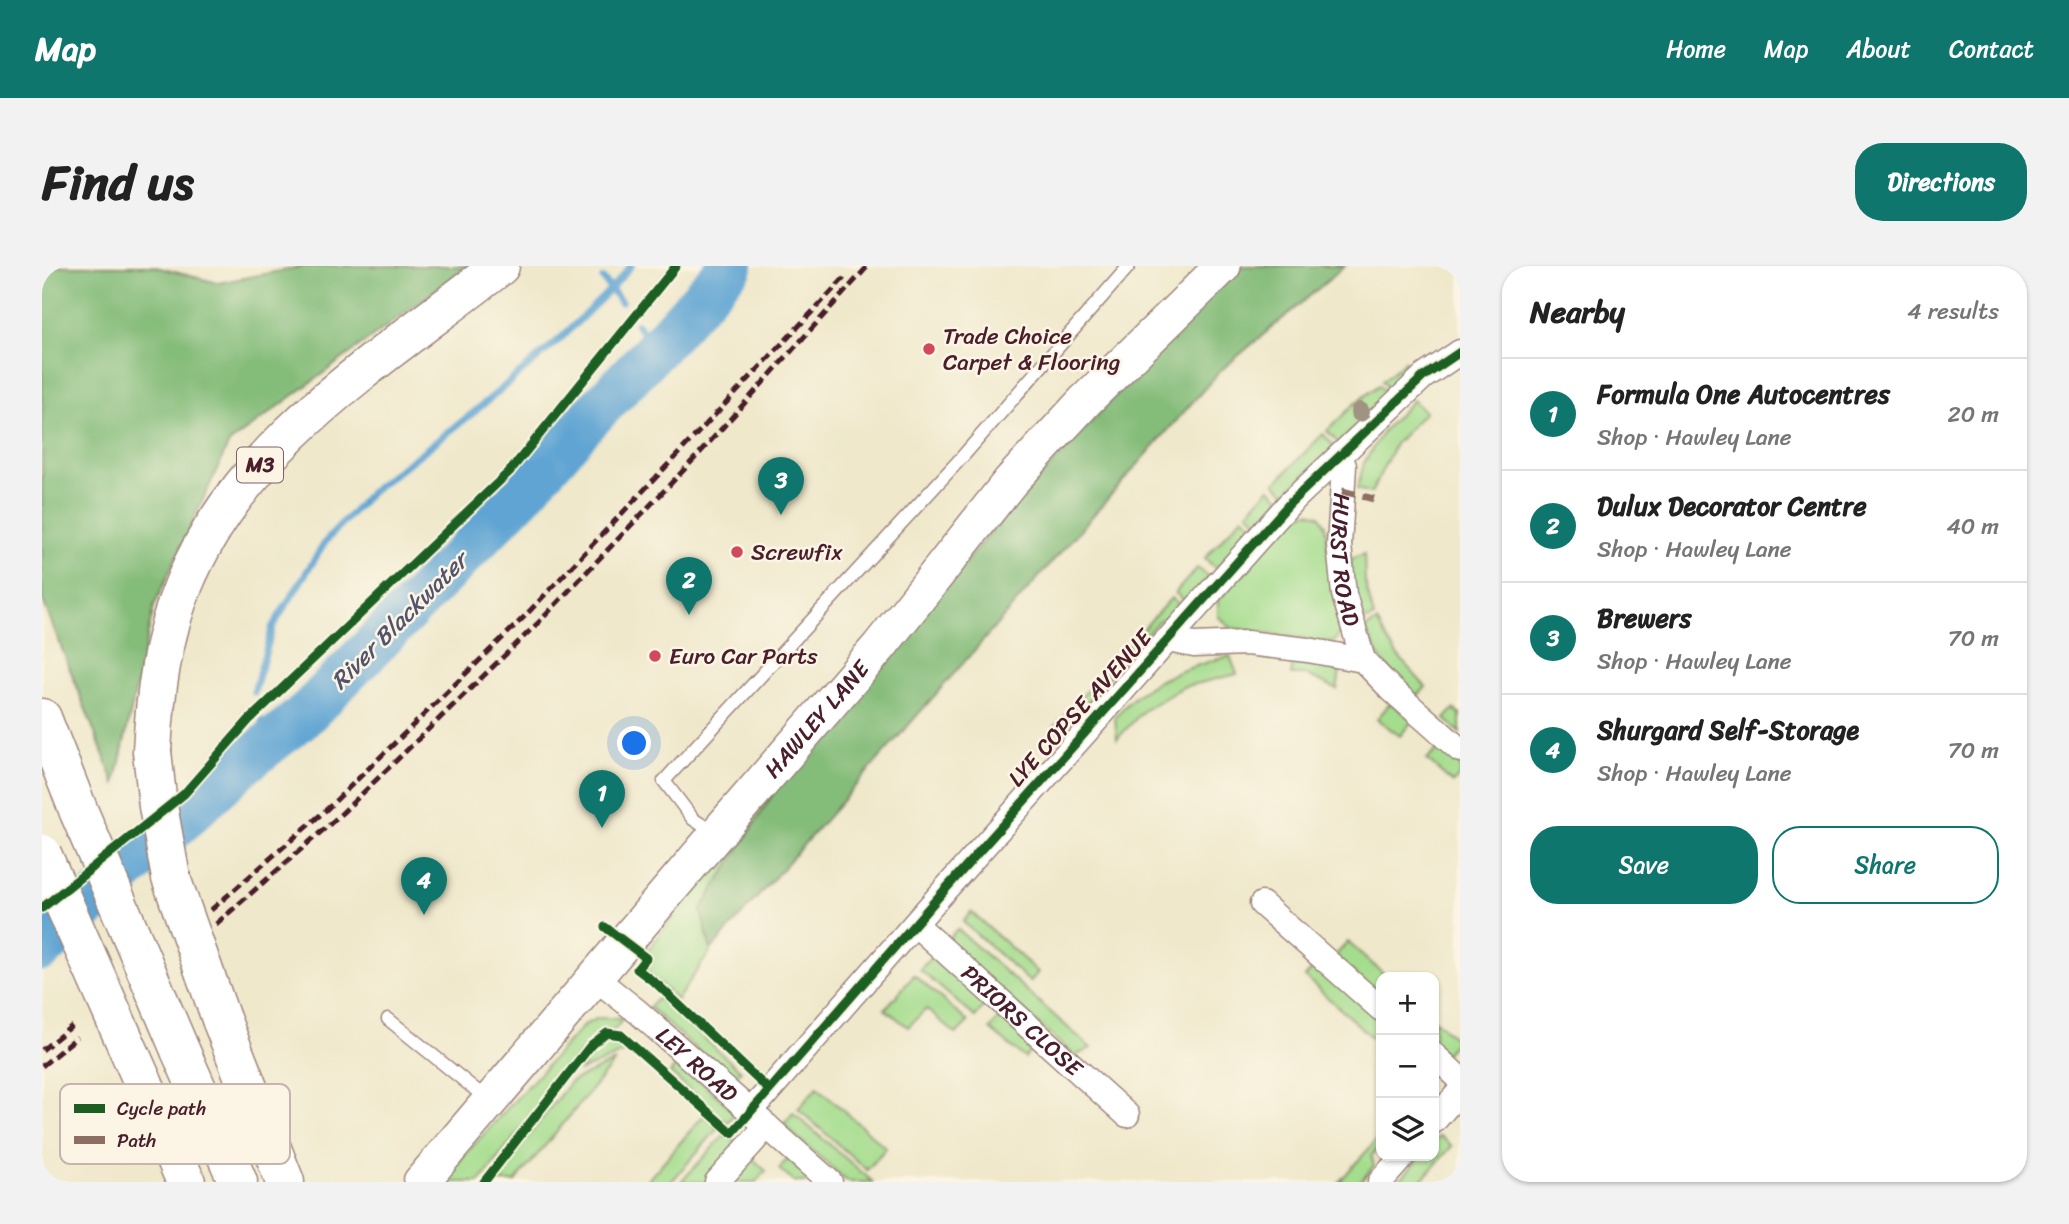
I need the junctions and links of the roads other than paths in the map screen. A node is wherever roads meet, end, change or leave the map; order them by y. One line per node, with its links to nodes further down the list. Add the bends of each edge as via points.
1 (500, 266): 21 (highway, M3, bridge, via 289,435 241,487 199,552 176,606 154,711 152,751 158,806 171,878)
2 (1129, 266): 10 (lane, via 963,456 664,781 693,819)
3 (1223, 266): 10 (main road, HAWLEY LANE, via 1010,482 879,647)
4 (1460, 352): 5 (street, LYE COPSE AVENUE, via 1423,377)
5 (1340, 456): 6 (street, LYE COPSE AVENUE, via 1289,504); 7 (street, HURST ROAD, via 1344,466 1339,545 1344,594)
6 (1167, 640): 7 (street, HURST ROAD, via 1194,646 1247,643); 13 (street, LYE COPSE AVENUE)
7 (1363, 660): 9 (street, HURST ROAD)
8 (42, 718): 20 (highway, bridge)
9 (1460, 750)
10 (716, 835): 14 (main road, HAWLEY LANE)
11 (42, 854): 19 (highway, bridge)
12 (1262, 904): 15 (street)
13 (915, 924): 24 (street, PRIORS CLOSE); 26 (street, LYE COPSE AVENUE)
14 (594, 977): 23 (main road, HAWLEY LANE); 26 (street, LEY ROAD)
15 (1376, 1005)
16 (388, 1019): 23 (lane)
17 (1439, 1060): 18 (street)
18 (1460, 1079)
19 (144, 1084)
20 (195, 1084)
21 (247, 1084)
22 (1460, 1091): 25 (street)
23 (490, 1101): 34 (main road, HAWLEY LANE)
24 (1127, 1115)
25 (1439, 1115)
26 (759, 1118): 35 (street, LYE COPSE AVENUE); 36 (street, LEY ROAD)
27 (1399, 1161): 37 (street)
28 (178, 1164): 31 (highway, bridge)
29 (230, 1164): 32 (highway, bridge)
30 (278, 1164): 33 (highway, M3, bridge)
31 (186, 1182)
32 (238, 1182)
33 (285, 1182)
34 (421, 1182)
35 (718, 1182)
36 (830, 1182)
37 (1380, 1182)

